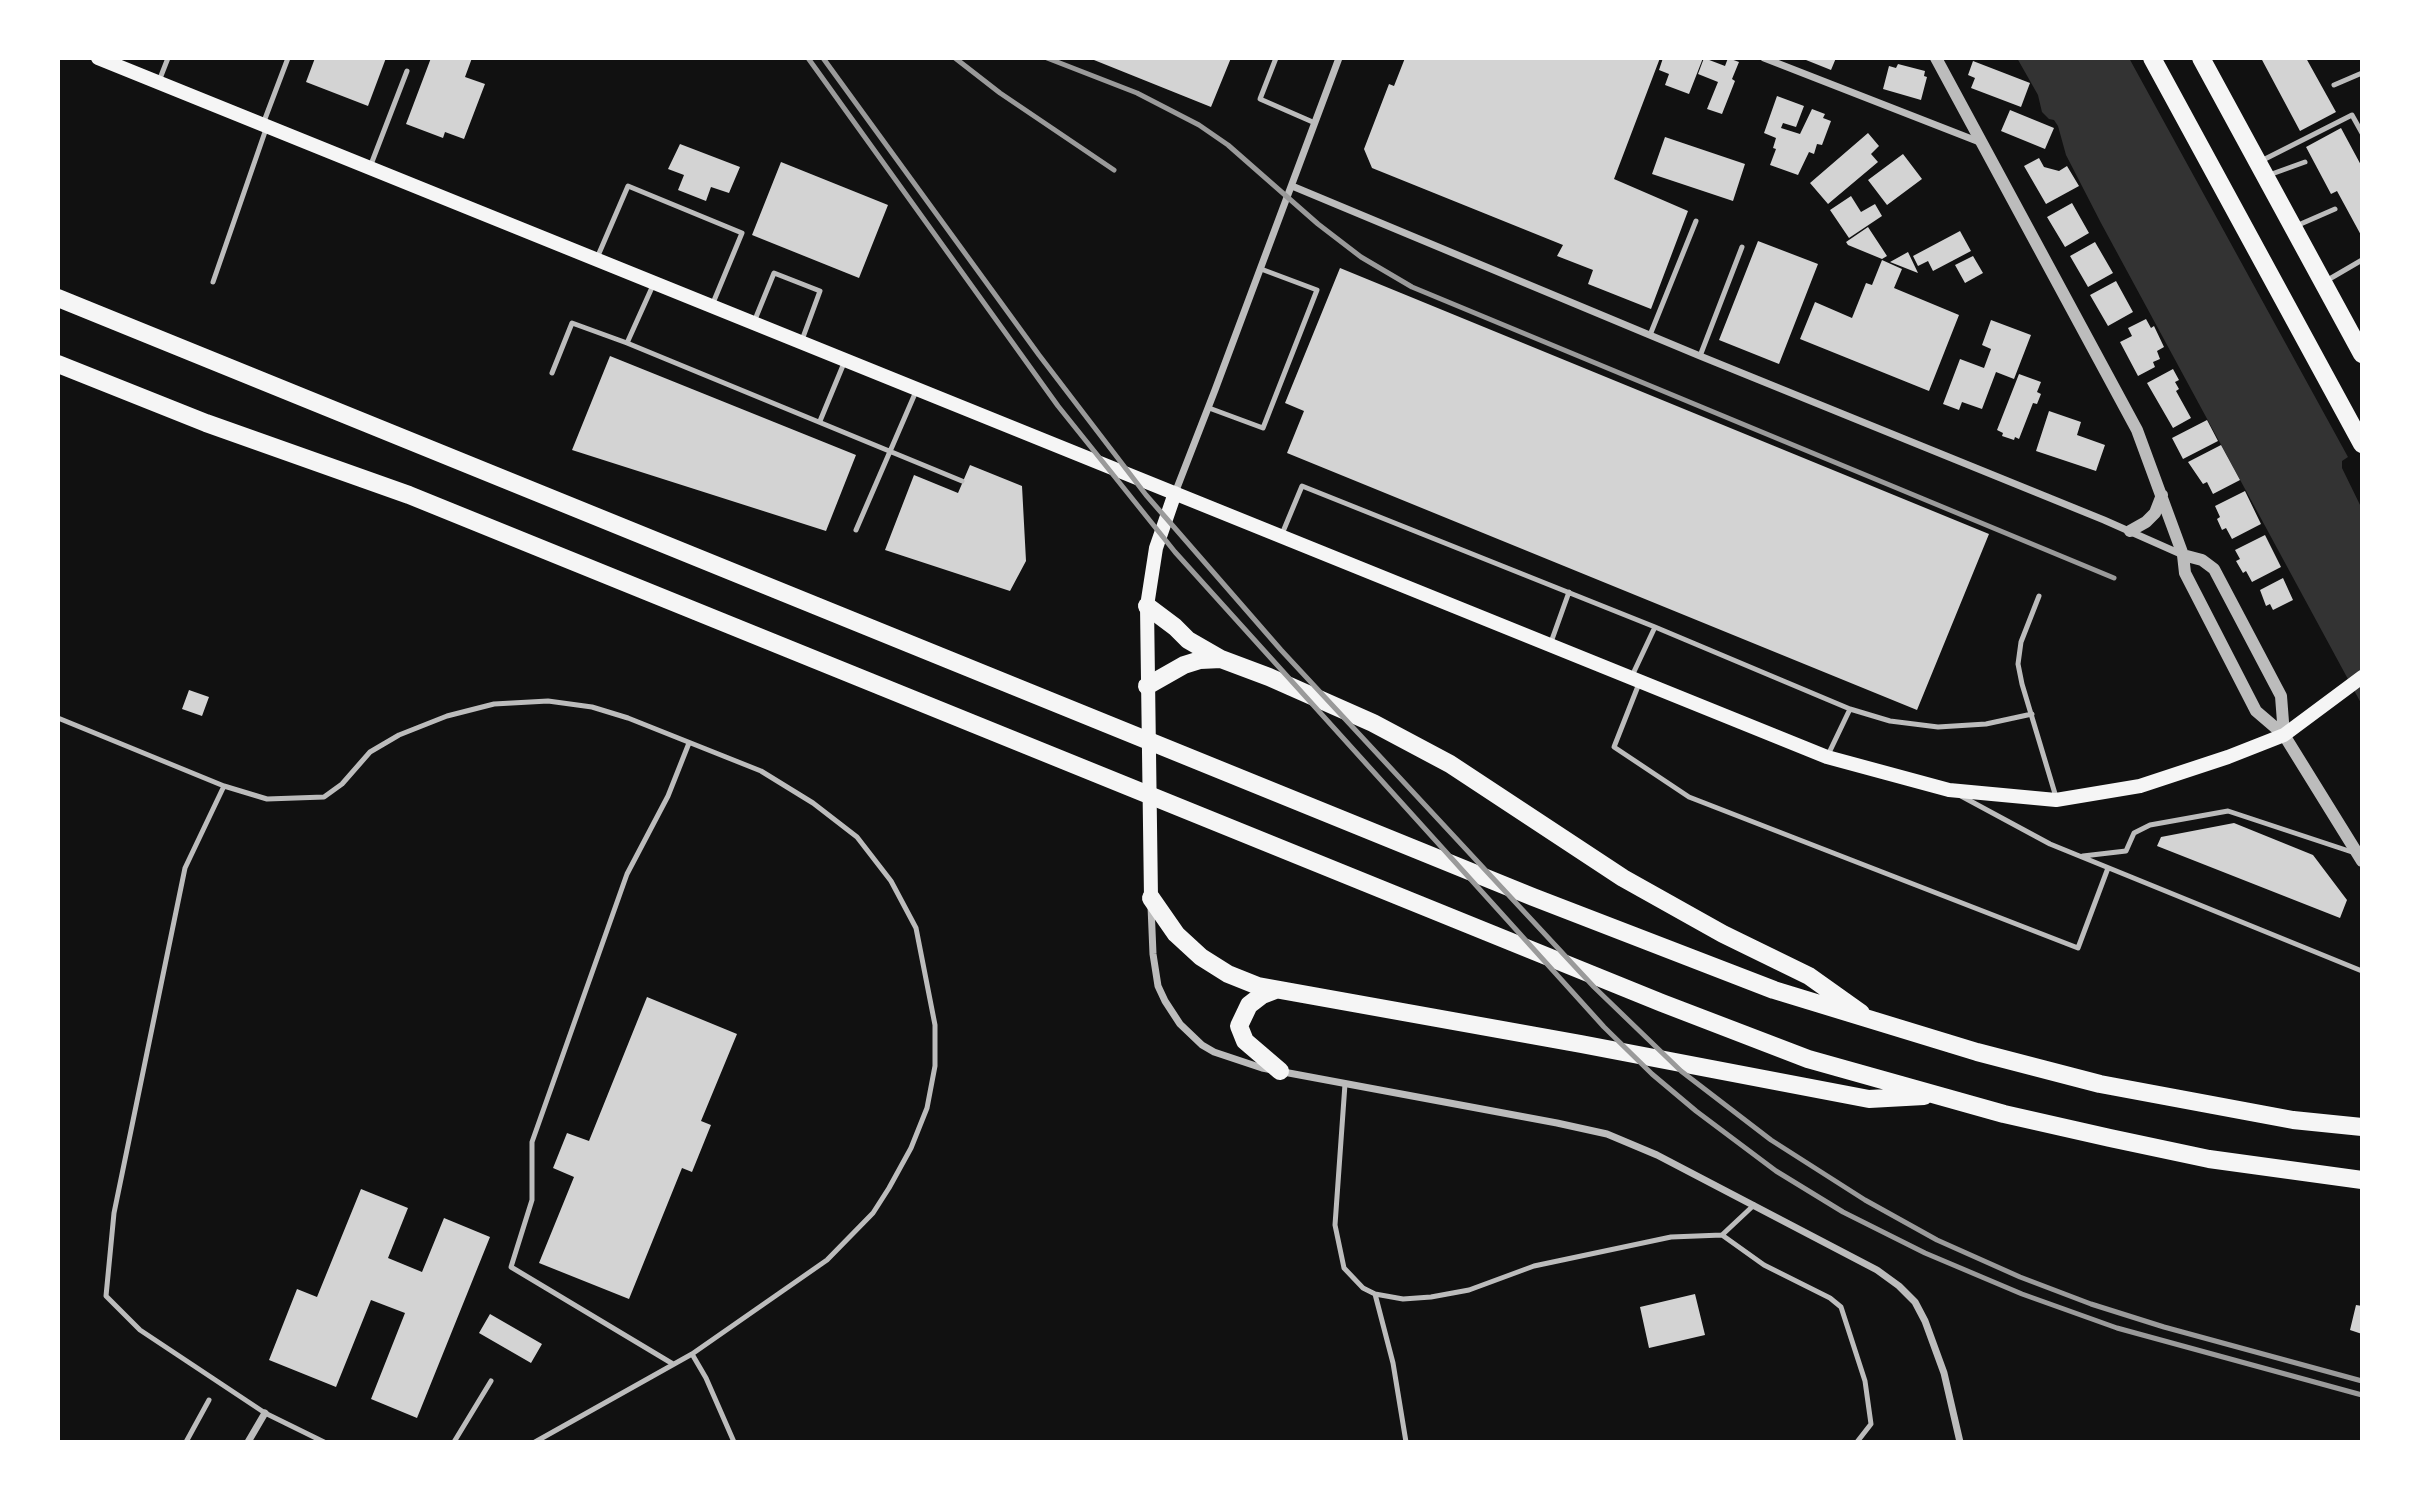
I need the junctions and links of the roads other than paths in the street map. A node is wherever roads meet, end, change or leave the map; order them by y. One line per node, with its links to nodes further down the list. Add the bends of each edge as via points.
1 (98, 58): 13 (main road)
2 (168, 58): 13 (lane)
3 (288, 58): 16 (lane)
4 (1276, 58): 15 (lane, via 1260,99)
5 (1339, 58): 15 (street)
6 (1764, 58): 10 (street)
7 (1936, 58): 18 (street)
8 (2152, 58): 47 (main road)
9 (2201, 58): 21 (main road)
10 (1777, 60): 18 (street)
11 (407, 71): 20 (lane)
12 (2362, 73): 14 (lane)
13 (158, 82): 16 (main road)
14 (2333, 85)
15 (1315, 123): 22 (street)
16 (265, 125): 20 (main road); 30 (lane)
17 (2362, 133): 21 (lane, via 2352,115)
18 (1982, 144): 51 (street, via 2137,430)
19 (2305, 162): 21 (lane)
20 (370, 167): 27 (main road)
21 (2262, 169): 25 (main road)
22 (1292, 186): 29 (street); 36 (street)
23 (2335, 209): 25 (lane)
24 (1696, 221): 36 (lane)
25 (2293, 227): 31 (main road)
26 (1742, 247): 40 (lane)
27 (596, 260): 32 (main road); 34 (lane, via 628,186 742,233)
28 (2362, 260): 31 (lane)
29 (1261, 269): 45 (street); 45 (lane, via 1317,290 1263,428)
30 (213, 282)
31 (2323, 282): 39 (main road)
32 (654, 283): 34 (main road); 38 (lane)
33 (58, 298): 80 (main road, via 1545,902 1774,990)
34 (712, 306): 35 (main road)
35 (754, 323): 37 (main road); 37 (lane, via 774,273 820,291)
36 (1650, 335): 40 (street)
37 (801, 342): 41 (main road)
38 (627, 343): 43 (lane, via 572,323); 46 (lane)
39 (2362, 354)
40 (1700, 356): 53 (street)
41 (845, 360): 44 (main road); 46 (lane)
42 (58, 364): 83 (main road, via 409,495 1698,1017 1808,1059)
43 (552, 373)
44 (916, 389): 48 (lane); 50 (main road)
45 (1209, 408): 50 (street)
46 (820, 421): 48 (lane)
47 (2362, 444)
48 (891, 450): 49 (lane); 52 (lane)
49 (962, 481)
50 (1175, 493): 54 (main road); 58 (main road, via 1156,548)
51 (2162, 495): 53 (street, via 2155,513); 55 (street)
52 (856, 530)
53 (2130, 531): 55 (street)
54 (1281, 536): 56 (lane, via 1302,486); 60 (main road)
55 (2183, 555): 68 (street, via 2185,573 2256,711); 68 (street, via 2214,569 2281,696)
56 (1569, 592): 59 (lane); 60 (lane)
57 (2039, 596): 66 (lane, via 2021,642 2018,664)
58 (1147, 606): 61 (main road, via 1188,640); 64 (main road)
59 (1654, 627): 63 (lane); 65 (lane)
60 (1550, 645): 63 (main road)
61 (1221, 659): 64 (main road, via 1184,665); 80 (main road, via 1373,723 1442,759 1623,878 1809,976)
62 (2362, 677): 68 (main road)
63 (1635, 680): 70 (main road); 76 (lane, via 1614,747 1689,797 2078,948)
64 (1147, 686): 77 (main road)
65 (1850, 709): 66 (lane, via 1899,723 1938,727 1986,724); 70 (lane)
66 (2032, 713): 73 (lane)
67 (58, 718): 71 (lane)
68 (2284, 734): 73 (main road, via 2140,786); 75 (street)
69 (688, 743): 71 (lane, via 593,707 548,701 495,704 399,735 370,752 324,797 267,799); 89 (lane, via 761,771 857,837 891,881 916,928 935,1025 935,1066 927,1108 911,1148 873,1213 827,1260); 90 (lane, via 668,796 626,874 532,1142 532,1200 511,1267)
70 (1827, 757): 72 (main road)
71 (224, 786): 93 (lane, via 186,868 114,1213 106,1296 140,1330)
72 (1949, 790): 73 (main road); 74 (lane)
73 (2056, 800)
74 (2080, 857): 75 (lane, via 2126,851 2134,833 2150,825 2228,811); 76 (lane)
75 (2360, 858)
76 (2108, 868): 78 (lane)
77 (1151, 898): 79 (main road, via 1175,934 1214,966 1242,981); 81 (street, via 1154,970 1165,1001 1180,1024 1214,1052)
78 (2362, 971)
79 (1275, 990): 81 (main road, via 1249,1005 1239,1026 1245,1041); 83 (main road, via 1869,1100)
80 (1875, 1023): 84 (main road, via 2100,1084 2293,1120)
81 (1280, 1071): 82 (street)
82 (1346, 1084): 86 (street, via 1607,1134); 88 (lane, via 1335,1225 1344,1268)
83 (1938, 1096): 85 (main road, via 2209,1159)
84 (2362, 1127)
85 (2362, 1180)
86 (1754, 1205): 87 (lane); 102 (street, via 1877,1270 1915,1302 1940,1360)
87 (1722, 1235): 88 (lane, via 1671,1237 1546,1263 1469,1290 1431,1297); 101 (lane, via 1764,1265 1841,1307 1865,1381 1871,1424)
88 (1375, 1294): 100 (lane)
89 (692, 1354): 90 (lane); 99 (lane)
90 (673, 1364): 98 (lane)
91 (491, 1381): 97 (lane)
92 (209, 1400): 95 (lane)
93 (265, 1413): 94 (lane); 96 (street)
94 (319, 1441)
95 (186, 1442)
96 (248, 1442)
97 (454, 1442)
98 (535, 1442)
99 (734, 1442)
100 (1406, 1442)
101 (1857, 1442)
102 (1960, 1442)

